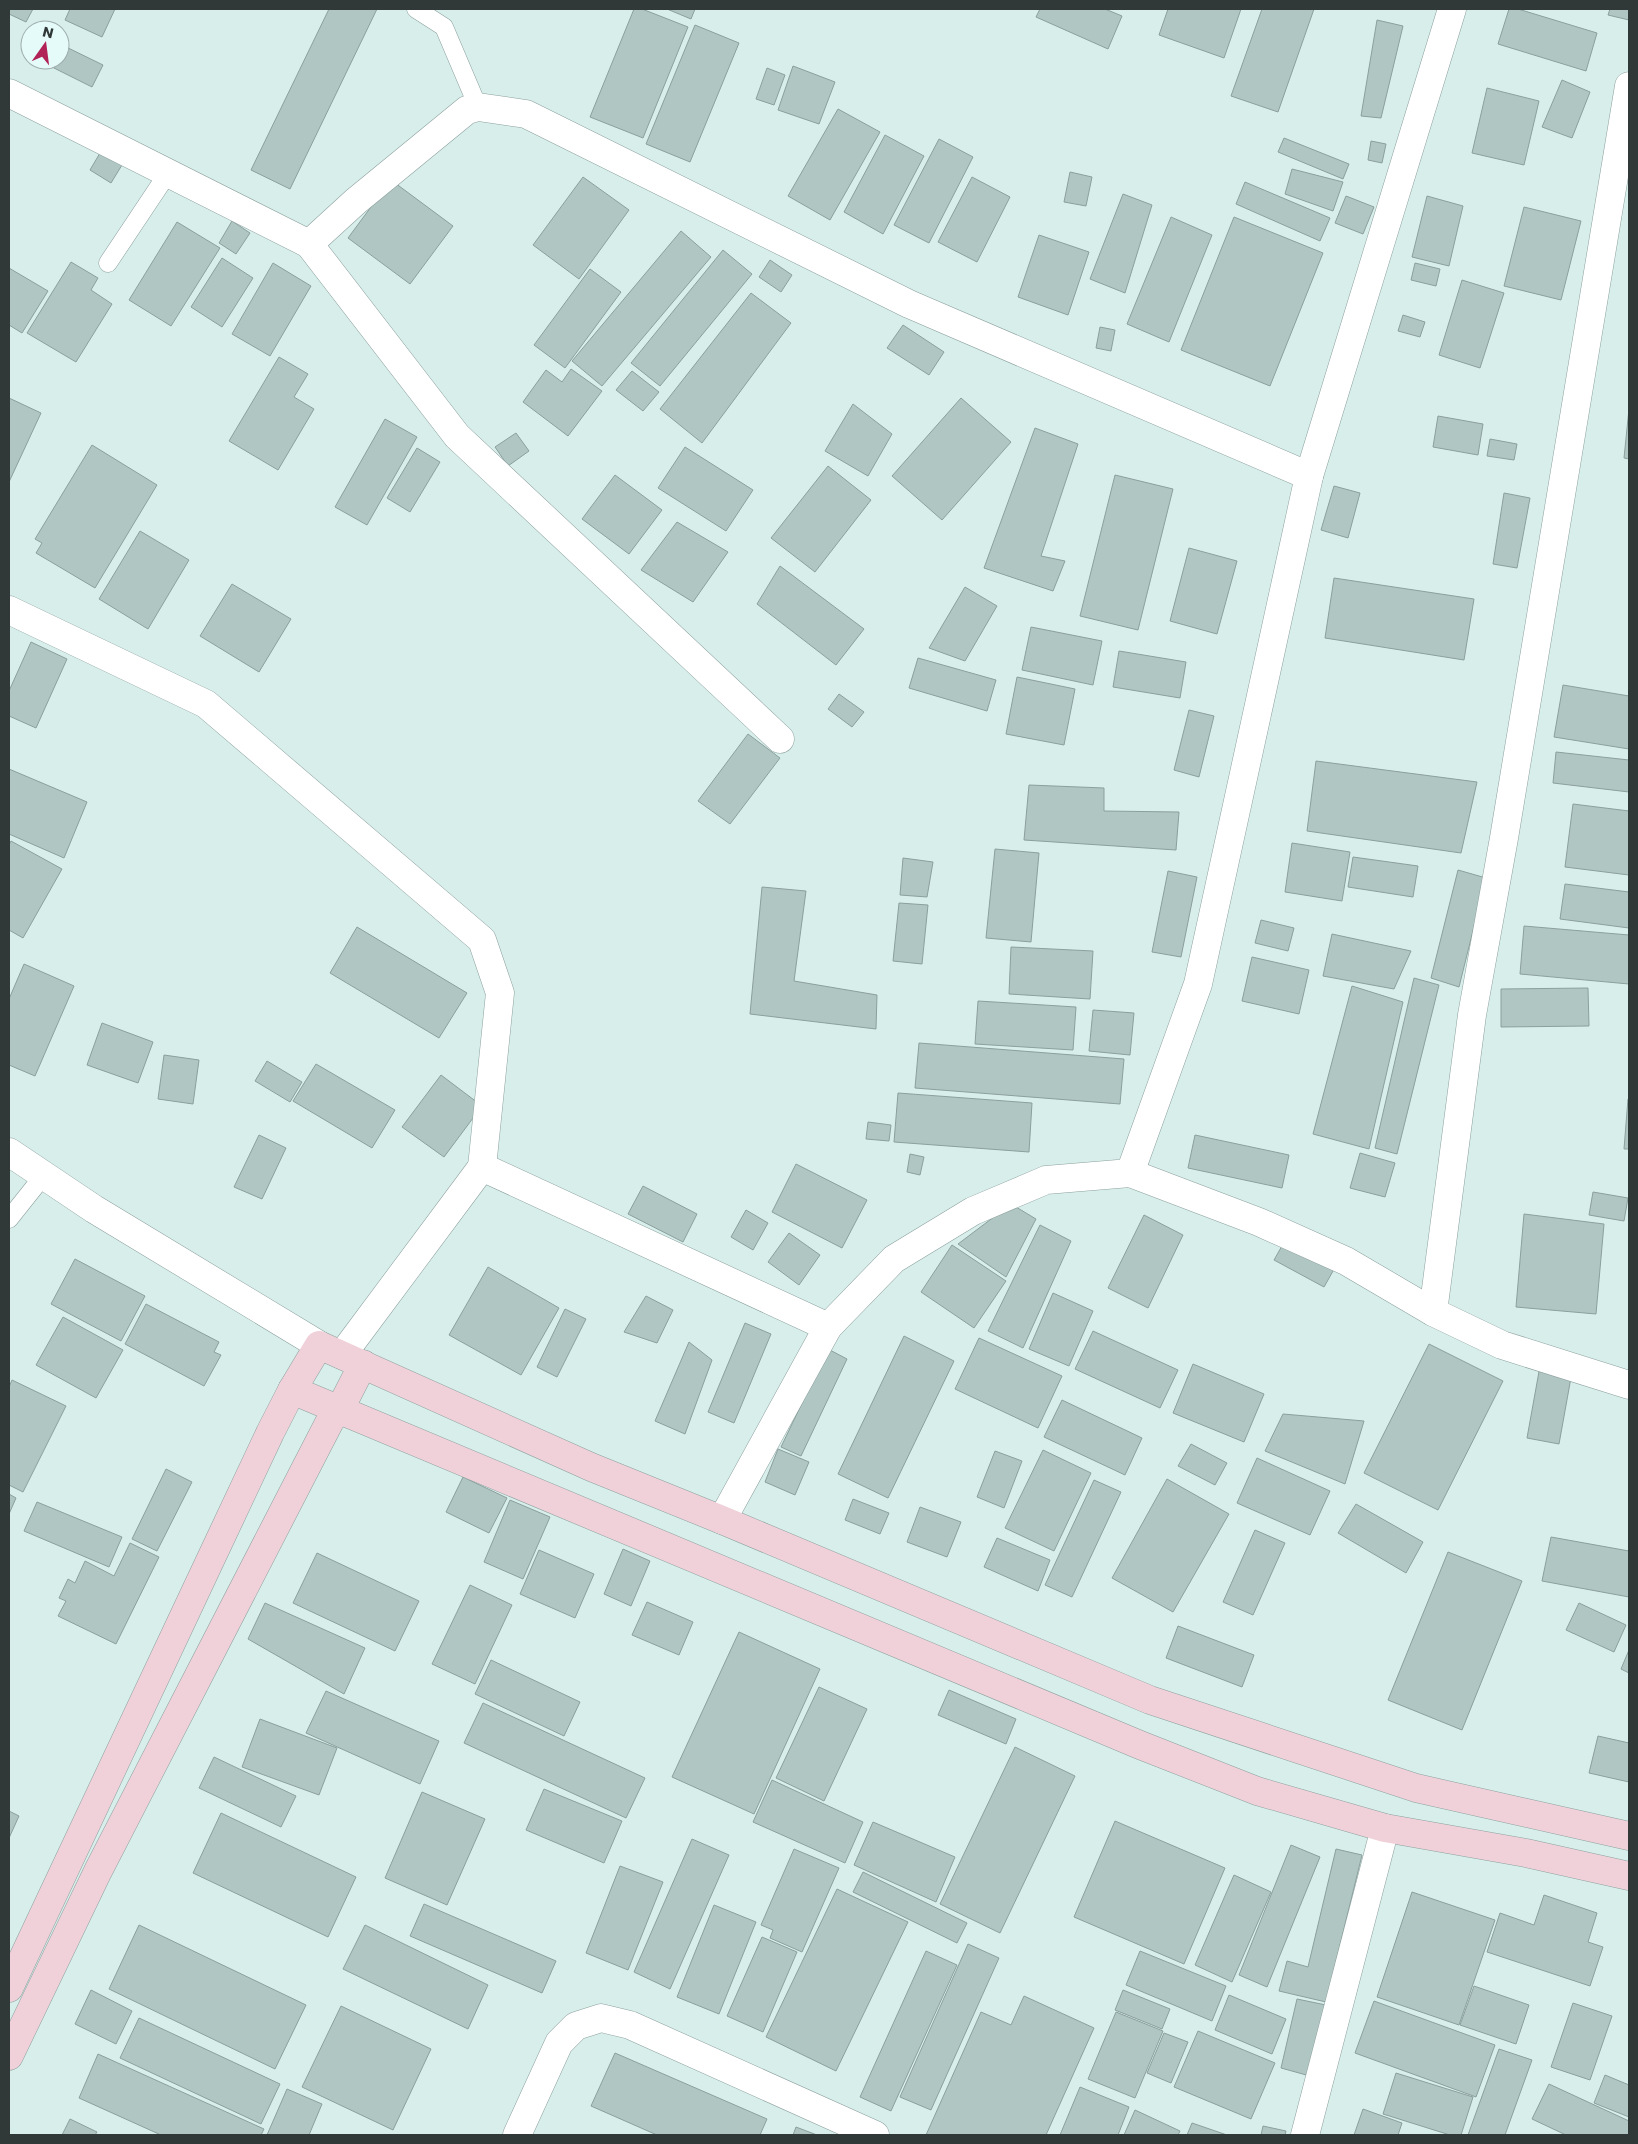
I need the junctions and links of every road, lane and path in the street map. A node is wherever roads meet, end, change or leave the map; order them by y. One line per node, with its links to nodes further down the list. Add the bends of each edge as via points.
1 (416, 9): 5 (lane, via 444,27)
2 (1452, 9): 9 (street)
3 (1629, 86): 17 (street, via 1472,1016)
4 (9, 93): 6 (street)
5 (478, 108): 7 (street, via 467,110); 9 (street, via 526,114 910,304)
6 (168, 173): 7 (street); 8 (lane)
7 (309, 244): 11 (street, via 457,436)
8 (108, 263)
9 (1309, 476): 14 (street, via 1198,984)
10 (9, 610): 13 (street, via 206,704 482,940 500,993)
11 (780, 739)
12 (9, 1152): 15 (street)
13 (482, 1167): 18 (street); 19 (street)
14 (1130, 1173): 17 (street, via 1260,1222 1346,1261); 18 (street, via 1046,1180 973,1211 894,1259)
15 (44, 1175): 16 (lane); 19 (street, via 94,1209)
16 (9, 1219)
17 (1433, 1312): 20 (street, via 1502,1345)
18 (828, 1327): 23 (street)
19 (342, 1355): 21 (street); 22 (street); 23 (street, via 591,1467)
20 (1629, 1385)
21 (292, 1390): 22 (street); 27 (street)
22 (339, 1411): 24 (street, via 1257,1792); 28 (street, via 331,1419 98,1871)
23 (722, 1520): 25 (street, via 1150,1700 1416,1788)
24 (1385, 1828): 26 (street); 31 (street)
25 (1629, 1836)
26 (1629, 1876)
27 (9, 1988)
28 (9, 2056)
29 (517, 2135): 30 (street, via 559,2043 576,2026 601,2018 630,2026)
30 (875, 2135)
31 (1305, 2135)

